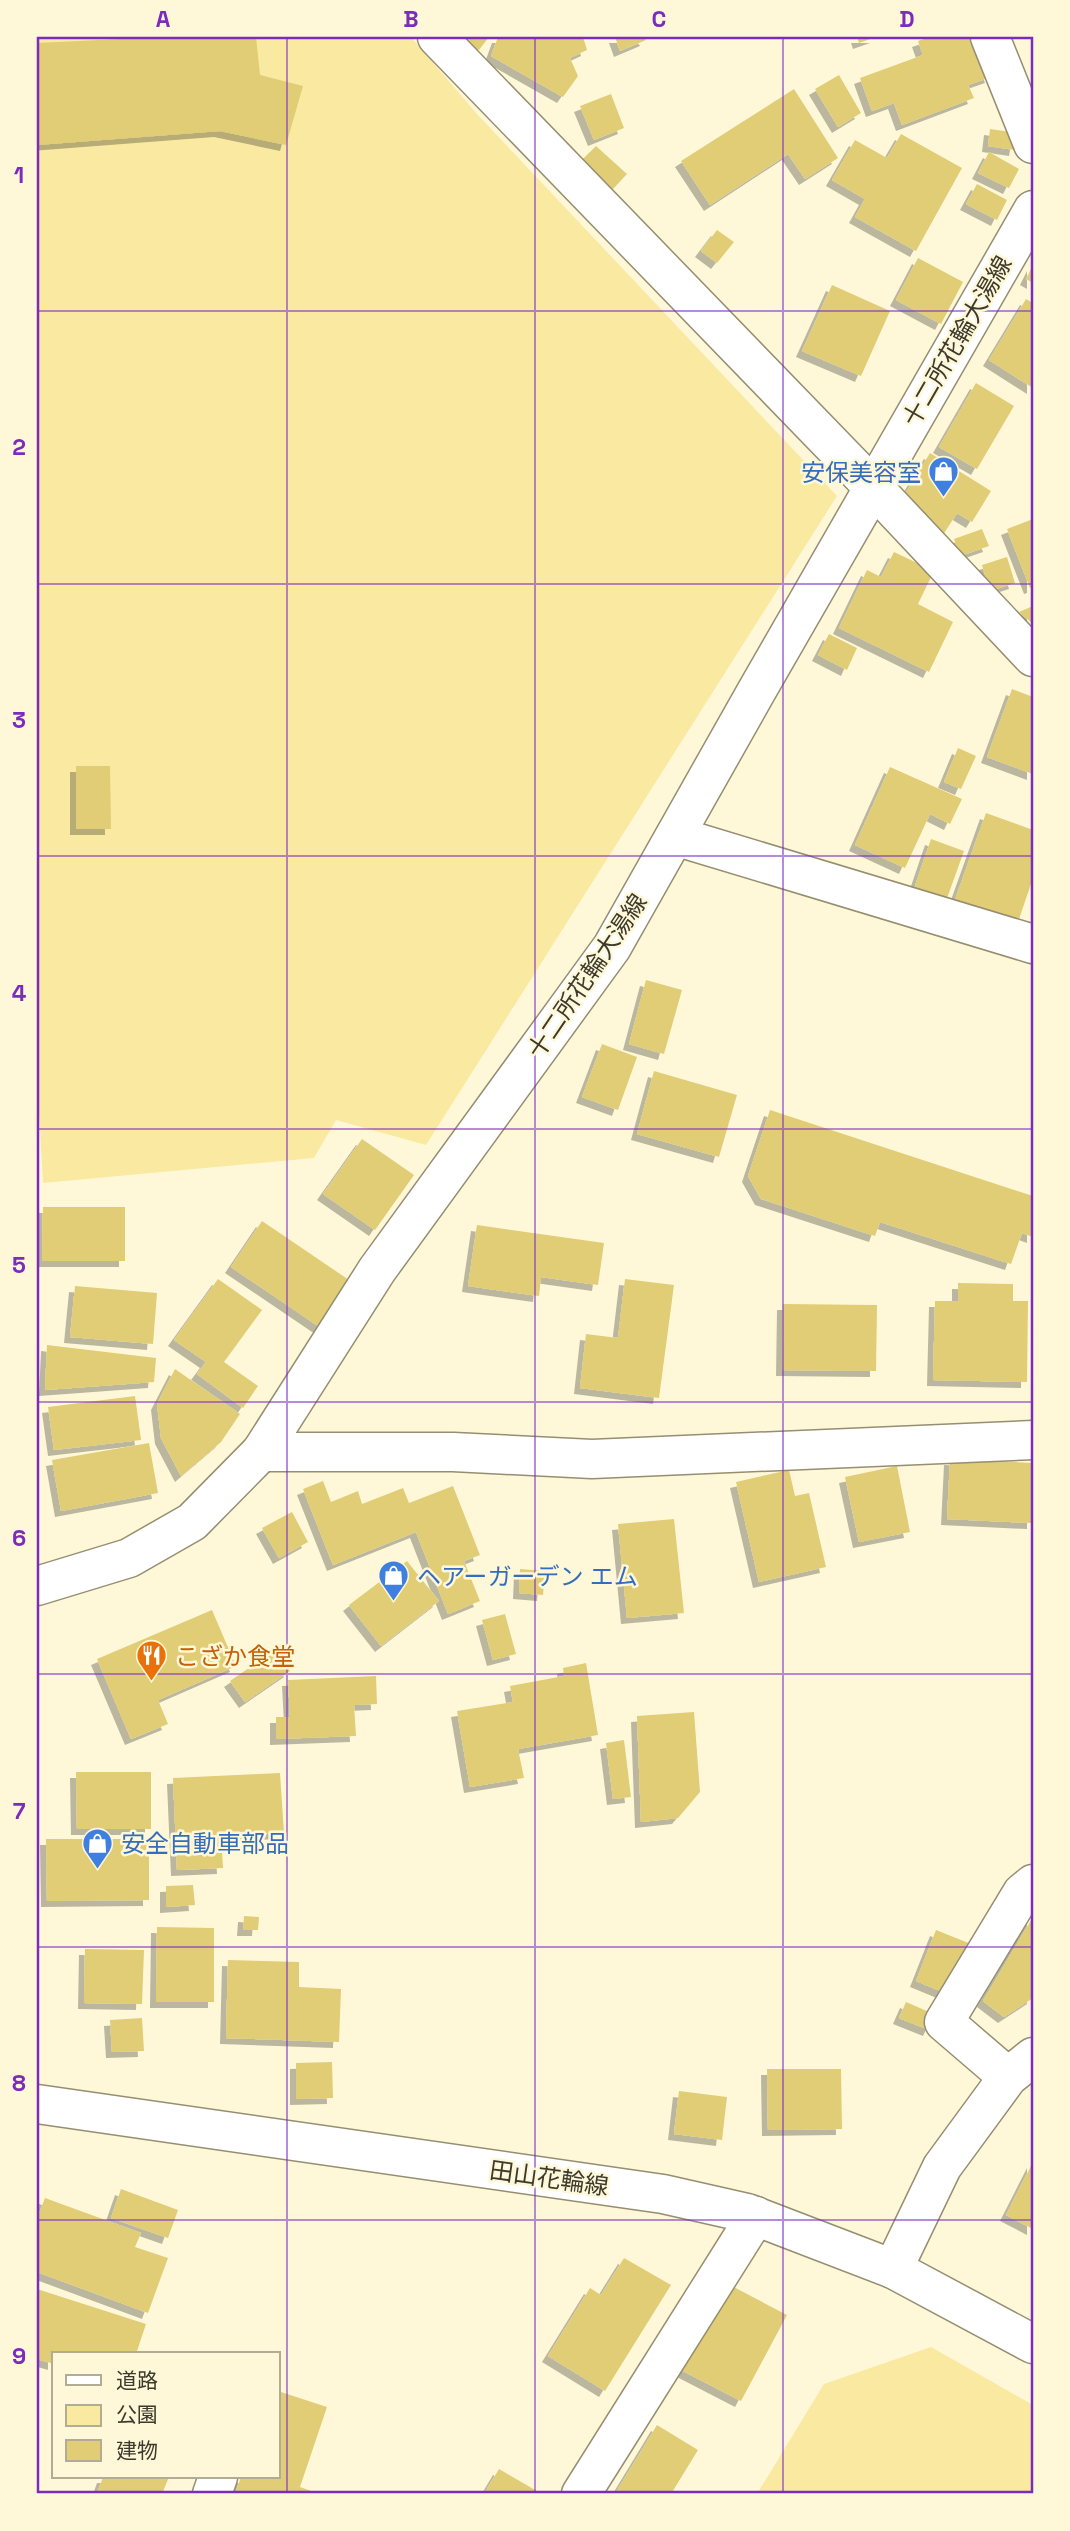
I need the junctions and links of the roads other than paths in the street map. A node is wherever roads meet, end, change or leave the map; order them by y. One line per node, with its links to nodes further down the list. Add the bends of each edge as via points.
1 (437, 37): 5 (street)
2 (990, 37): 3 (street)
3 (1033, 144)
4 (1033, 210): 5 (street, 十二所花輪大湯線)
5 (873, 487): 6 (street); 7 (street, 十二所花輪大湯線)
6 (1033, 657)
7 (675, 836): 8 (street); 10 (street, 十二所花輪大湯線, via 612,947 377,1270)
8 (1033, 944)
9 (1033, 1440): 10 (street, via 592,1459 453,1452)
10 (261, 1452): 11 (street, 十二所花輪大湯線, via 192,1522 129,1558)
11 (37, 1586)
12 (1033, 1884): 13 (street, via 1022,1894 944,2022)
13 (1021, 2067): 16 (street, via 942,2167)
14 (37, 2104): 15 (street, 田山花輪線, via 663,2194)
15 (756, 2216): 16 (street, 田山花輪線); 18 (street)
16 (893, 2269): 17 (street, 田山花輪線)
17 (1033, 2344)
18 (581, 2494)

